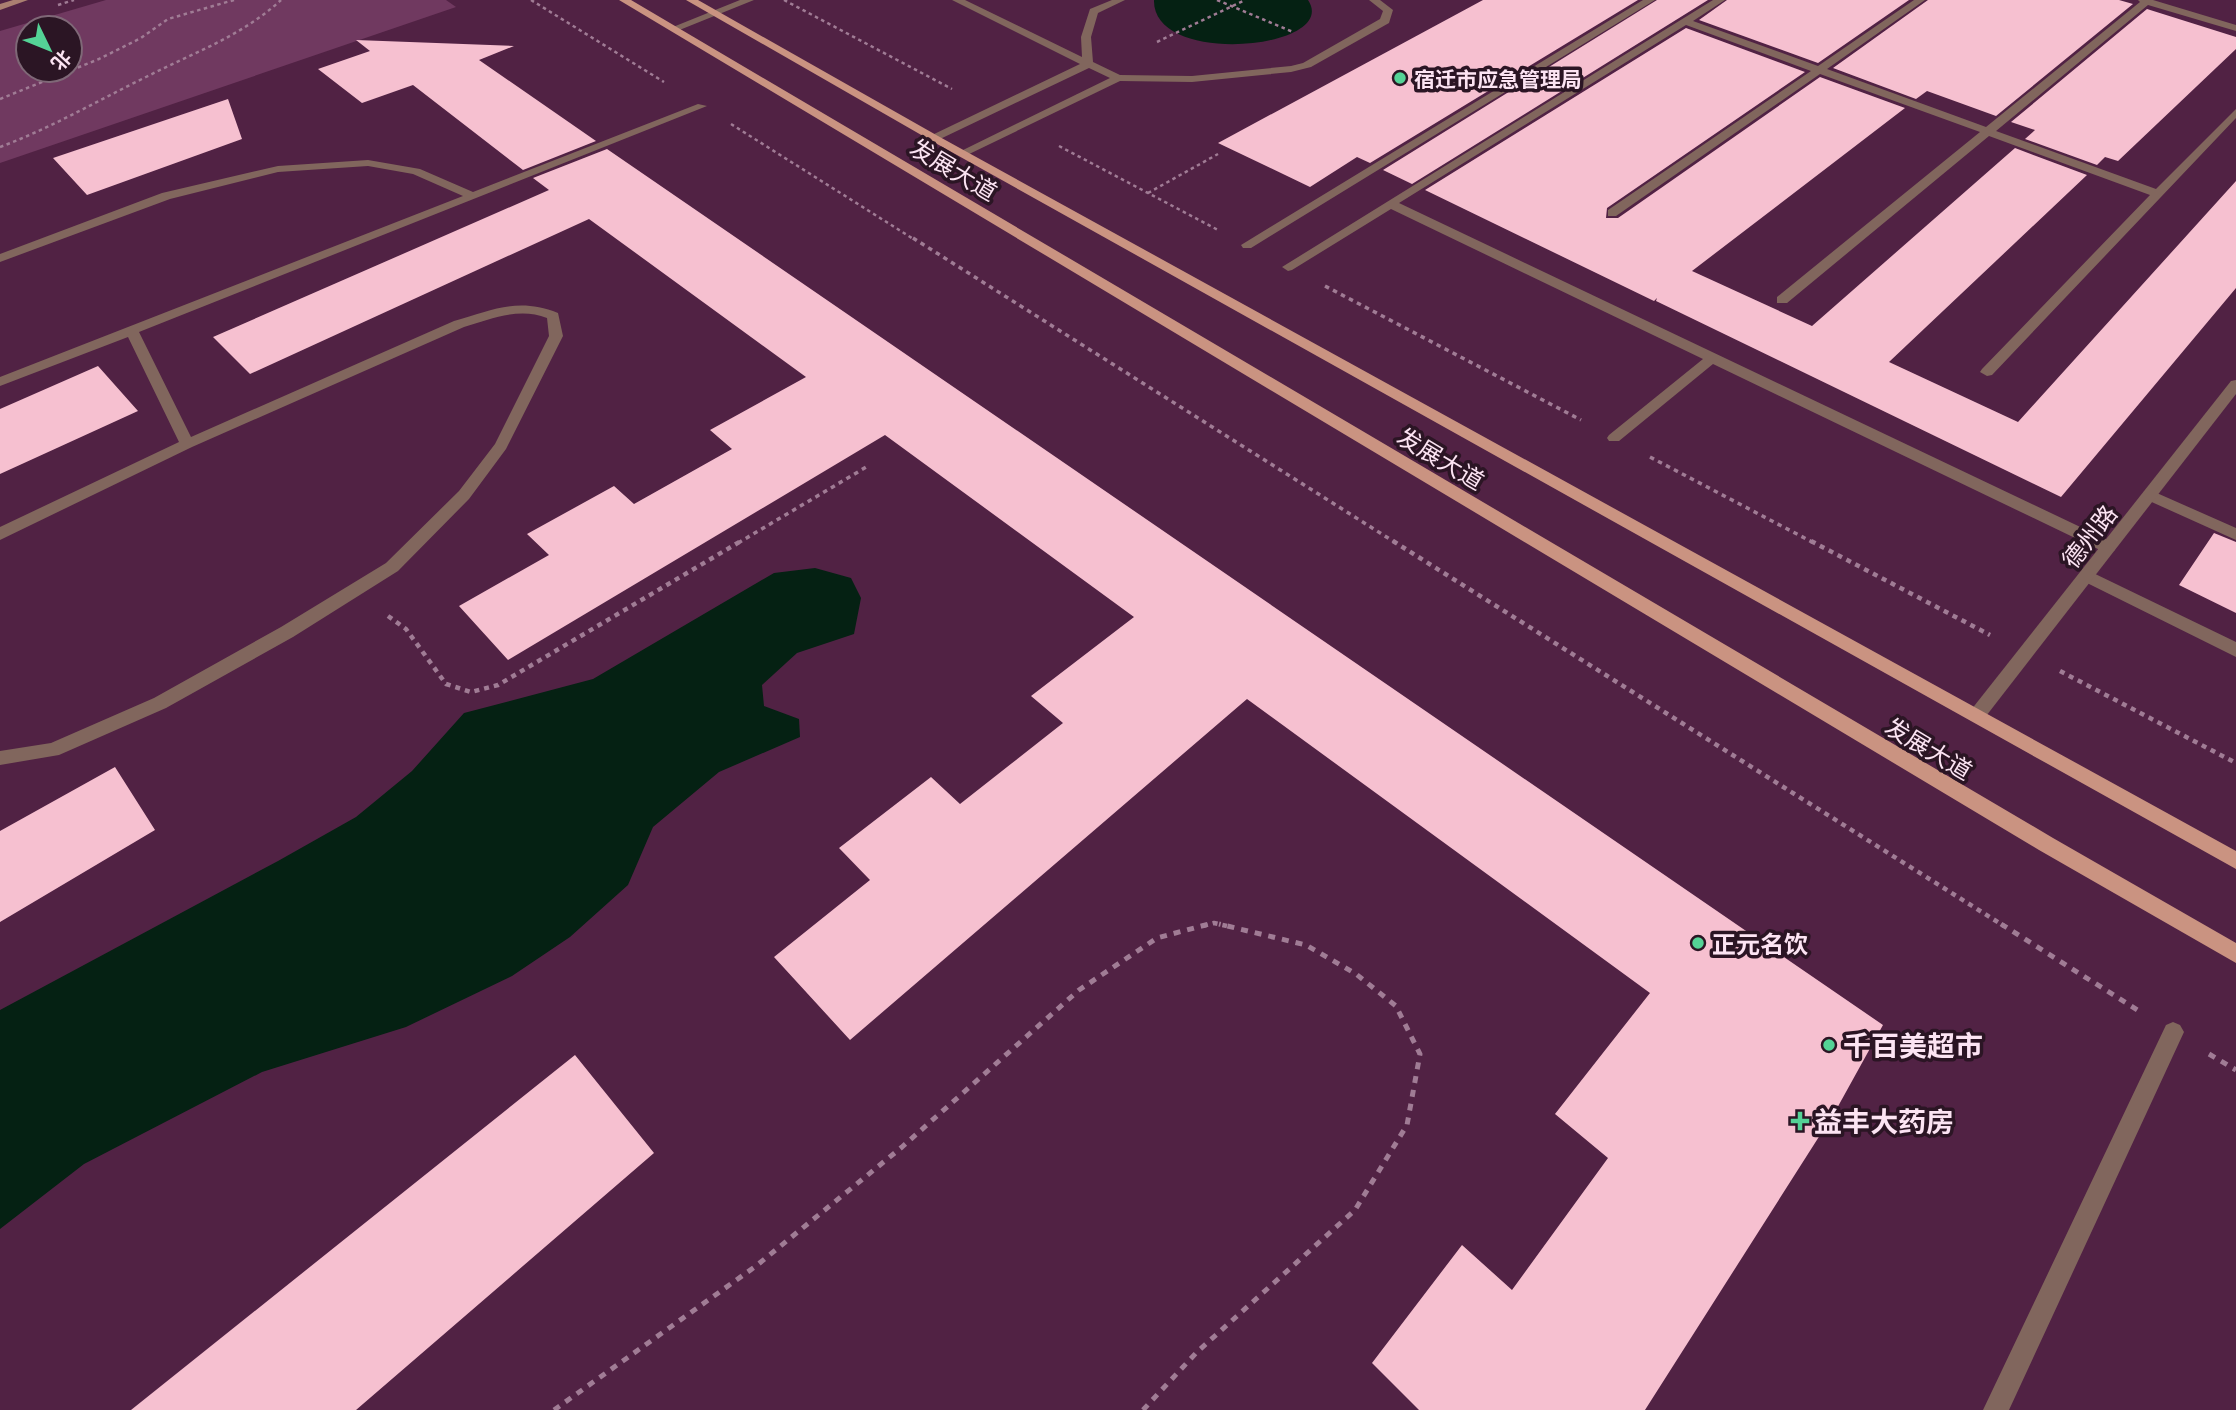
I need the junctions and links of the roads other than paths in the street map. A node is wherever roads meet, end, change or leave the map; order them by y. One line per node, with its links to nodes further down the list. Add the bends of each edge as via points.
1 (23, 0): 12 (main road)
2 (624, 0): 16 (main road, 发展大道)
3 (691, 0): 13 (main road, 发展大道)
4 (749, 0): 13 (street)
5 (957, 0): 17 (street)
6 (1120, 0): 17 (street, via 1094,11 1086,37)
7 (1374, 0): 19 (street, via 1388,10 1385,21 1307,65 1232,77)
8 (1650, 0): 31 (street)
9 (1720, 0): 14 (street)
10 (1920, 0): 18 (street)
11 (2145, 1): 15 (street); 23 (street)
12 (0, 7)
13 (715, 14): 16 (street); 25 (main road, 发展大道)
14 (1684, 21): 18 (street); 29 (street)
15 (2236, 28)
16 (673, 29): 51 (main road, 发展大道)
17 (1088, 64): 19 (street); 25 (street)
18 (1818, 70): 23 (street); 30 (street)
19 (1118, 78): 26 (street)
20 (702, 106): 28 (street)
21 (2236, 112): 22 (street)
22 (2222, 127): 24 (street); 27 (street)
23 (1986, 131): 27 (street); 34 (street)
24 (2236, 132)
25 (934, 138): 26 (main road, 发展大道)
26 (963, 154): 48 (main road, 发展大道)
27 (2157, 193): 37 (street)
28 (473, 196): 32 (street, via 416,171 368,163 278,169 166,196); 35 (street)
29 (1391, 204): 33 (street); 36 (street)
30 (1612, 214)
31 (1247, 245)
32 (0, 258)
33 (1288, 267)
34 (1782, 300)
35 (131, 330): 38 (street); 41 (street)
36 (1712, 358): 40 (street); 45 (street)
37 (1987, 372)
38 (0, 382)
39 (2236, 384): 42 (street, 德州路)
40 (1614, 438)
41 (187, 444): 43 (street); 49 (street, via 459,324 533,308 553,316 556,336 501,446 464,495 392,567 160,703 53,750)
42 (2150, 495): 44 (street); 45 (street, 德州路)
43 (0, 534)
44 (2236, 534)
45 (2108, 547): 46 (street, 德州路)
46 (2087, 576): 47 (street); 48 (street, 德州路)
47 (2236, 650)
48 (1977, 715): 50 (main road, 发展大道)
49 (0, 758)
50 (2236, 861)
51 (2236, 954)
52 (2173, 1032): 53 (street)
53 (1996, 1410)

